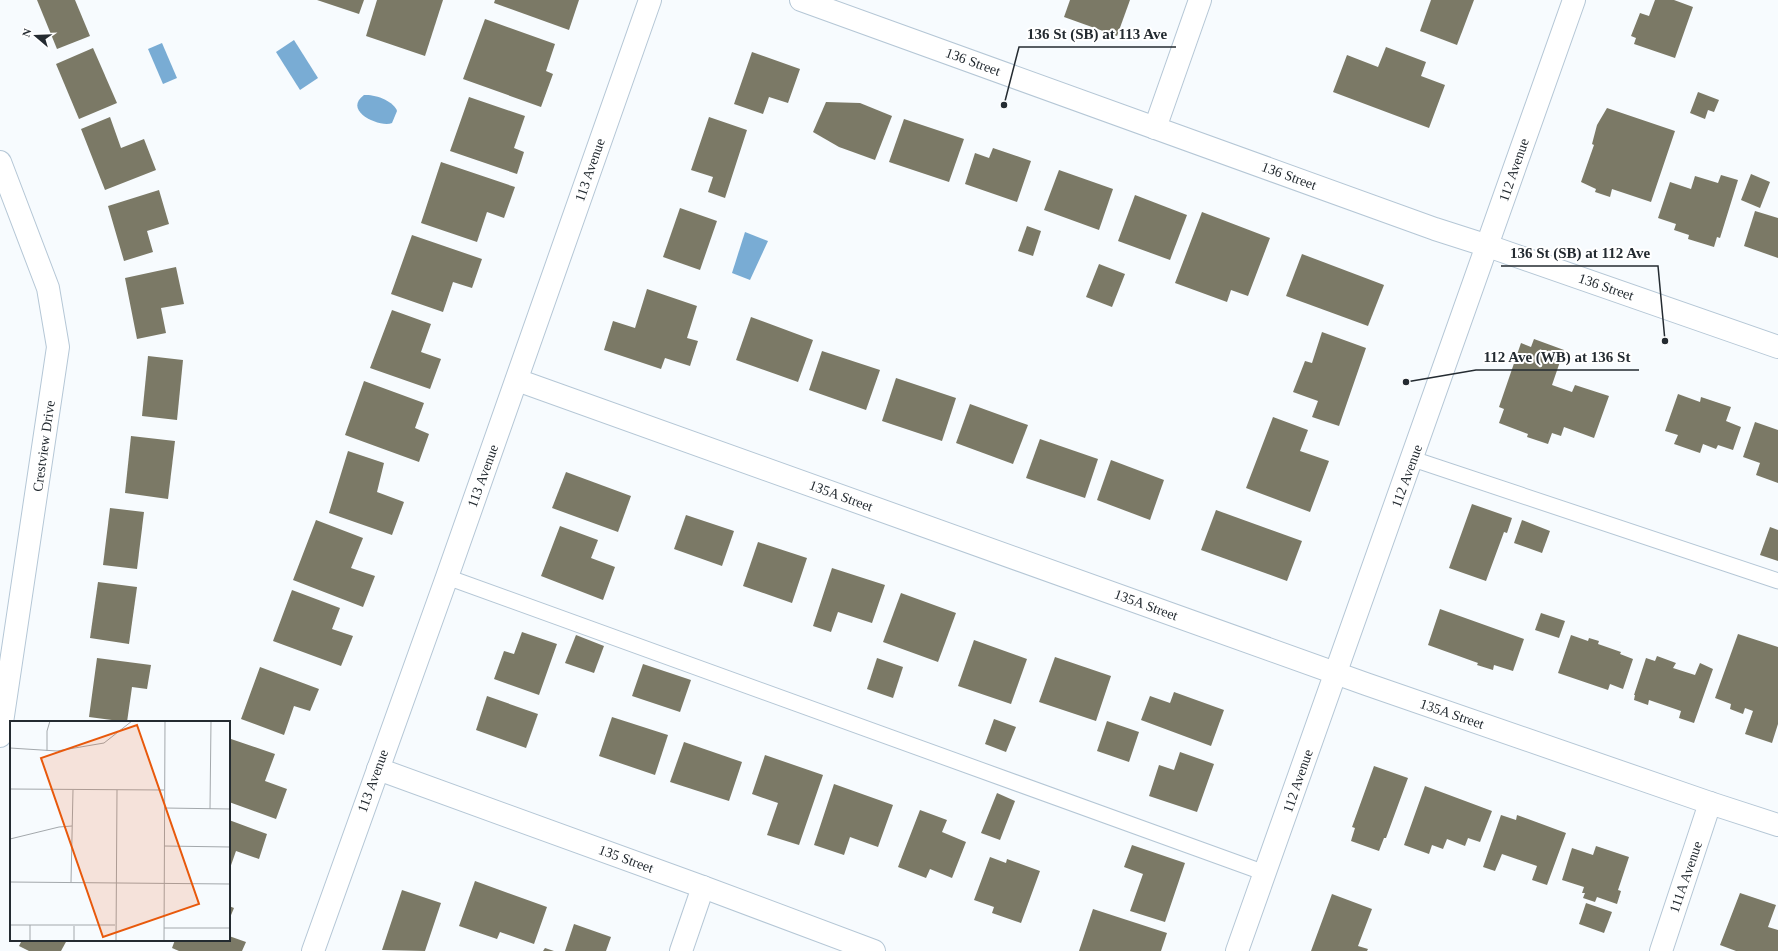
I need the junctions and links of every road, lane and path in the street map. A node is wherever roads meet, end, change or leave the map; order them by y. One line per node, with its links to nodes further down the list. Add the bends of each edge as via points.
1 (650, 0): 10 (street, 113 Avenue)
2 (801, 0): 5 (street, 136 Street)
3 (1200, 0): 6 (street)
4 (1574, 0): 8 (street, 112 Avenue)
5 (824, 4): 6 (street, 136 Street)
6 (1155, 128): 8 (street, 136 Street)
7 (0, 162): 15 (street, Crestview Drive, via 48,288 58,347)
8 (1488, 246): 9 (street, 136 Street); 11 (street, 112 Avenue)
9 (1778, 347)
10 (516, 380): 12 (street, 113 Avenue); 14 (street, 135A Street)
11 (1413, 459): 13 (lane); 14 (street, 112 Avenue)
12 (447, 576): 16 (street, 113 Avenue); 19 (lane)
13 (1778, 581)
14 (1336, 674): 17 (street, 135A Street); 19 (street, 112 Avenue)
15 (0, 736)
16 (378, 769): 20 (street, 135 Street); 21 (street, 113 Avenue)
17 (1710, 803): 18 (street, 135A Street); 25 (street, 111A Avenue)
18 (1778, 825)
19 (1265, 873): 24 (street, 112 Avenue)
20 (703, 887): 22 (street); 23 (street, 135 Street)
21 (313, 951)
22 (681, 951)
23 (874, 951)
24 (1237, 951)
25 (1661, 951)

